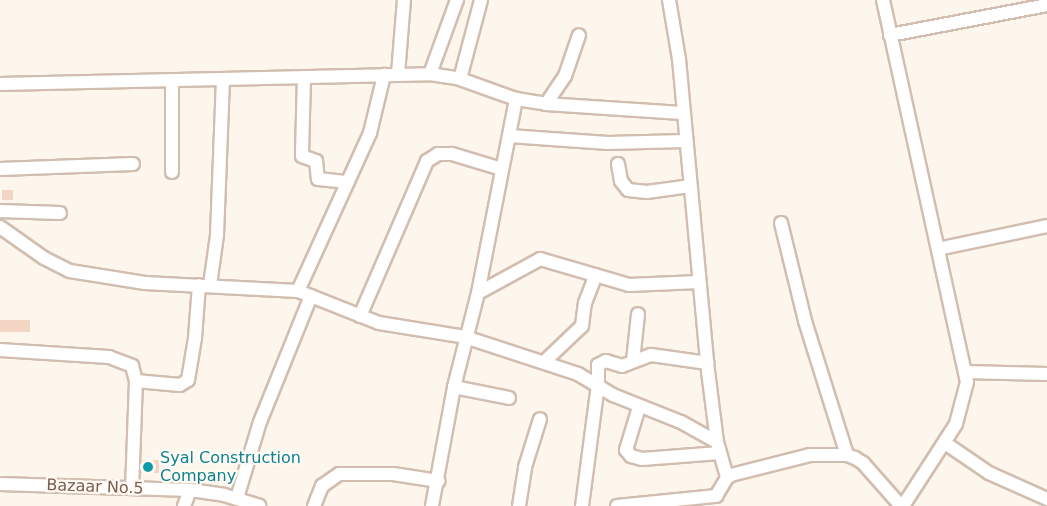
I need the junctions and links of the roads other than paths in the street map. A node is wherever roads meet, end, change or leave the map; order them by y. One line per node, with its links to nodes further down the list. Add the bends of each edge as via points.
1 (404, 0): 9 (street)
2 (457, 0): 10 (street)
3 (481, 0): 13 (street)
4 (669, 0): 19 (street, via 679,59)
5 (883, 0): 8 (street)
6 (1047, 5): 8 (street)
7 (579, 35): 18 (street, via 565,76)
8 (891, 35): 34 (street)
9 (398, 74): 10 (street); 11 (street)
10 (430, 74): 13 (street)
11 (384, 75): 12 (street); 27 (street, via 370,133)
12 (304, 77): 14 (street); 27 (street, via 302,156 316,161 318,179)
13 (460, 79): 17 (street)
14 (223, 80): 15 (street); 37 (street, via 217,235)
15 (172, 82): 16 (street); 26 (street)
16 (0, 84)
17 (516, 99): 18 (street); 20 (street)
18 (546, 104): 19 (street)
19 (682, 113): 21 (street)
20 (509, 136): 21 (street, via 608,143); 25 (street)
21 (686, 141): 28 (street)
22 (133, 164): 24 (street)
23 (618, 164): 28 (street, via 621,181 628,189 647,192)
24 (0, 169)
25 (502, 169): 39 (street); 42 (street, via 452,154 438,154 427,161)
26 (172, 172)
27 (348, 182): 38 (street)
28 (690, 186): 36 (street)
29 (0, 211): 30 (street)
30 (60, 213)
31 (781, 224): 58 (street, via 805,321)
32 (1047, 226): 34 (street)
33 (0, 227): 37 (street, via 70,271 145,283)
34 (938, 249): 49 (street)
35 (596, 276): 36 (street, via 639,285); 39 (street, via 540,259); 46 (street, via 584,307 582,326)
36 (699, 282): 47 (street)
37 (204, 285): 38 (street); 50 (street, via 188,380 180,385)
38 (298, 291): 40 (street)
39 (478, 293): 43 (street)
40 (311, 296): 42 (street); 64 (street, via 260,423)
41 (638, 314): 45 (street)
42 (360, 316): 43 (street, via 393,327)
43 (465, 337): 46 (street); 52 (street)
44 (0, 350): 50 (street, via 120,359 132,366)
45 (633, 361): 47 (street, via 651,355); 51 (street, via 622,366 601,362)
46 (544, 362): 51 (street)
47 (707, 363): 57 (street)
48 (1047, 374): 49 (street)
49 (966, 377): 56 (street, via 962,411)
50 (136, 381): 62 (street)
51 (598, 384): 54 (street); 71 (street)
52 (454, 387): 53 (street); 60 (street)
53 (509, 398)
54 (639, 407): 57 (street, via 681,423); 57 (street, via 626,450 630,456 642,459)
55 (540, 419): 70 (street, via 525,467)
56 (945, 443): 65 (street, via 989,473); 73 (street)
57 (718, 448): 59 (street)
58 (847, 455): 59 (street, via 791,458); 73 (street, via 863,463)
59 (727, 478): 72 (street, via 716,496)
60 (438, 481): 68 (street, via 393,474 339,474 322,486); 69 (street)
61 (0, 484): 62 (street, Bazaar No.5)
62 (132, 488): 63 (street, Bazaar No.5)
63 (190, 490): 64 (street, Bazaar No.5); 66 (street)
64 (237, 498): 67 (street, Bazaar No.5)
65 (1047, 499)
66 (184, 506)
67 (259, 506)
68 (314, 506)
69 (432, 506)
70 (519, 506)
71 (582, 506)
72 (617, 506)
73 (902, 506)

